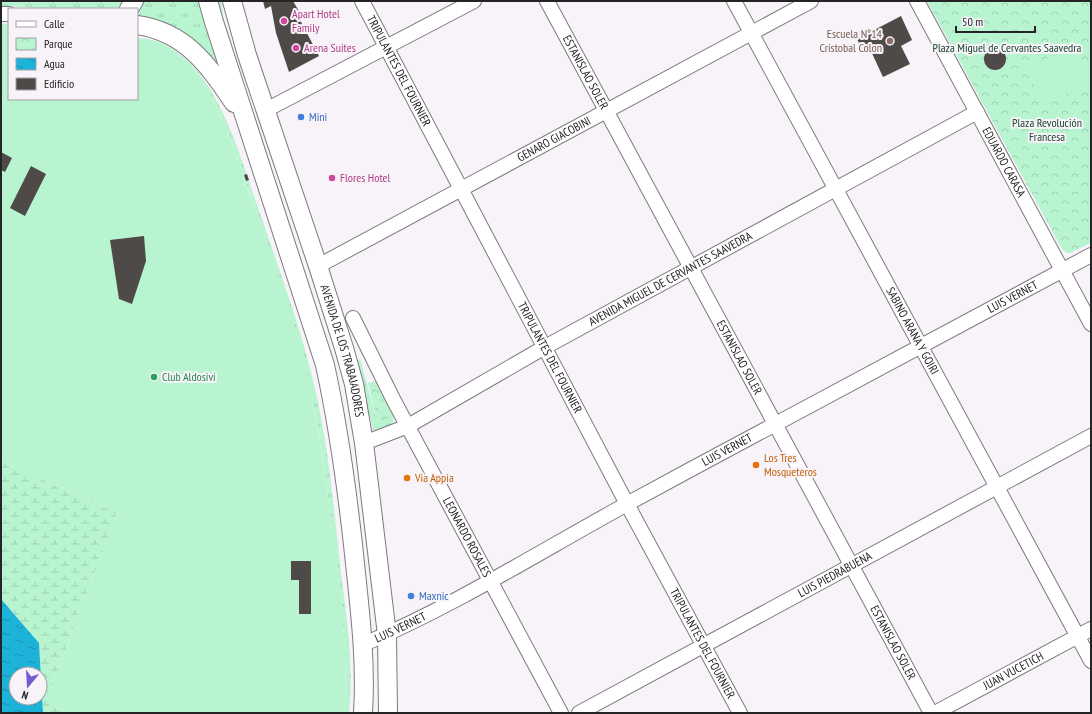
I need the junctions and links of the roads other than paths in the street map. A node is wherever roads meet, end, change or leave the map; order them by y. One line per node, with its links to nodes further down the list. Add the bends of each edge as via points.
1 (208, 1): 15 (main road, AVENIDA DE LOS TRABAJADORES)
2 (232, 1): 12 (main road, AVENIDA DE LOS TRABAJADORES)
3 (362, 1): 11 (street, TRIPULANTES DEL FOURNIER)
4 (474, 1): 11 (street)
5 (547, 1): 13 (street, ESTANISLAO SOLER)
6 (734, 1): 10 (street, SABINO ARANA Y GOIRI)
7 (811, 1): 10 (street, GENARO GIACOBINI)
8 (917, 1): 14 (street, EDUARDO CARASA)
9 (138, 25): 15 (main road, via 166,32 188,46 210,69)
10 (752, 33): 13 (street, GENARO GIACOBINI); 16 (street, SABINO ARANA Y GOIRI)
11 (387, 47): 12 (street); 17 (street, TRIPULANTES DEL FOURNIER)
12 (266, 110): 19 (main road, AVENIDA DE LOS TRABAJADORES)
13 (606, 111): 17 (street, GENARO GIACOBINI); 20 (street, ESTANISLAO SOLER)
14 (976, 112): 16 (street, AVENIDA MIGUEL DE CERVANTES SAAVEDRA); 21 (street, EDUARDO CARASA)
15 (246, 119): 37 (main road, AVENIDA DE LOS TRABAJADORES, via 325,365 337,421 347,490)
16 (836, 188): 20 (street, AVENIDA MIGUEL DE CERVANTES SAAVEDRA); 24 (street, SABINO ARANA Y GOIRI)
17 (461, 189): 19 (street, GENARO GIACOBINI); 25 (street, TRIPULANTES DEL FOURNIER)
18 (1091, 255): 21 (street, LUIS VERNET)
19 (318, 266): 29 (main road, AVENIDA DE LOS TRABAJADORES, via 350,370)
20 (691, 267): 25 (street, AVENIDA MIGUEL DE CERVANTES SAAVEDRA); 26 (street, ESTANISLAO SOLER)
21 (1062, 270): 23 (street, EDUARDO CARASA); 24 (street, LUIS VERNET)
22 (353, 318): 27 (street, LEONARDO ROSALES)
23 (1091, 324)
24 (921, 346): 26 (street, LUIS VERNET); 30 (street, SABINO ARANA Y GOIRI)
25 (545, 347): 27 (street, AVENIDA MIGUEL DE CERVANTES SAAVEDRA); 31 (street, TRIPULANTES DEL FOURNIER)
26 (775, 425): 31 (street, LUIS VERNET); 32 (street, ESTANISLAO SOLER)
27 (408, 426): 29 (street, AVENIDA MIGUEL DE CERVANTES SAAVEDRA); 33 (street, LEONARDO ROSALES)
28 (1091, 436): 30 (street, LUIS PIEDRABUENA)
29 (364, 443): 35 (main road, AVENIDA DE LOS TRABAJADORES)
30 (997, 487): 32 (street, LUIS PIEDRABUENA); 36 (street, SABINO ARANA Y GOIRI)
31 (627, 504): 33 (street, LUIS VERNET); 38 (street, TRIPULANTES DEL FOURNIER)
32 (852, 566): 38 (street, LUIS PIEDRABUENA); 45 (street, ESTANISLAO SOLER)
33 (490, 581): 35 (street, LUIS VERNET); 42 (street, LEONARDO ROSALES)
34 (1091, 629): 36 (street, JUAN VUCETICH)
35 (387, 634): 37 (street, LUIS VERNET); 41 (main road, AVENIDA DE LOS TRABAJADORES)
36 (1077, 636): 39 (street, SABINO ARANA Y GOIRI); 46 (street, JUAN VUCETICH)
37 (364, 644): 40 (main road, AVENIDA DE LOS TRABAJADORES)
38 (704, 646): 43 (street, LUIS PIEDRABUENA); 44 (street, TRIPULANTES DEL FOURNIER)
39 (1091, 661)
40 (363, 713)
41 (388, 713)
42 (561, 713)
43 (579, 713)
44 (740, 713)
45 (931, 713)
46 (935, 713)

